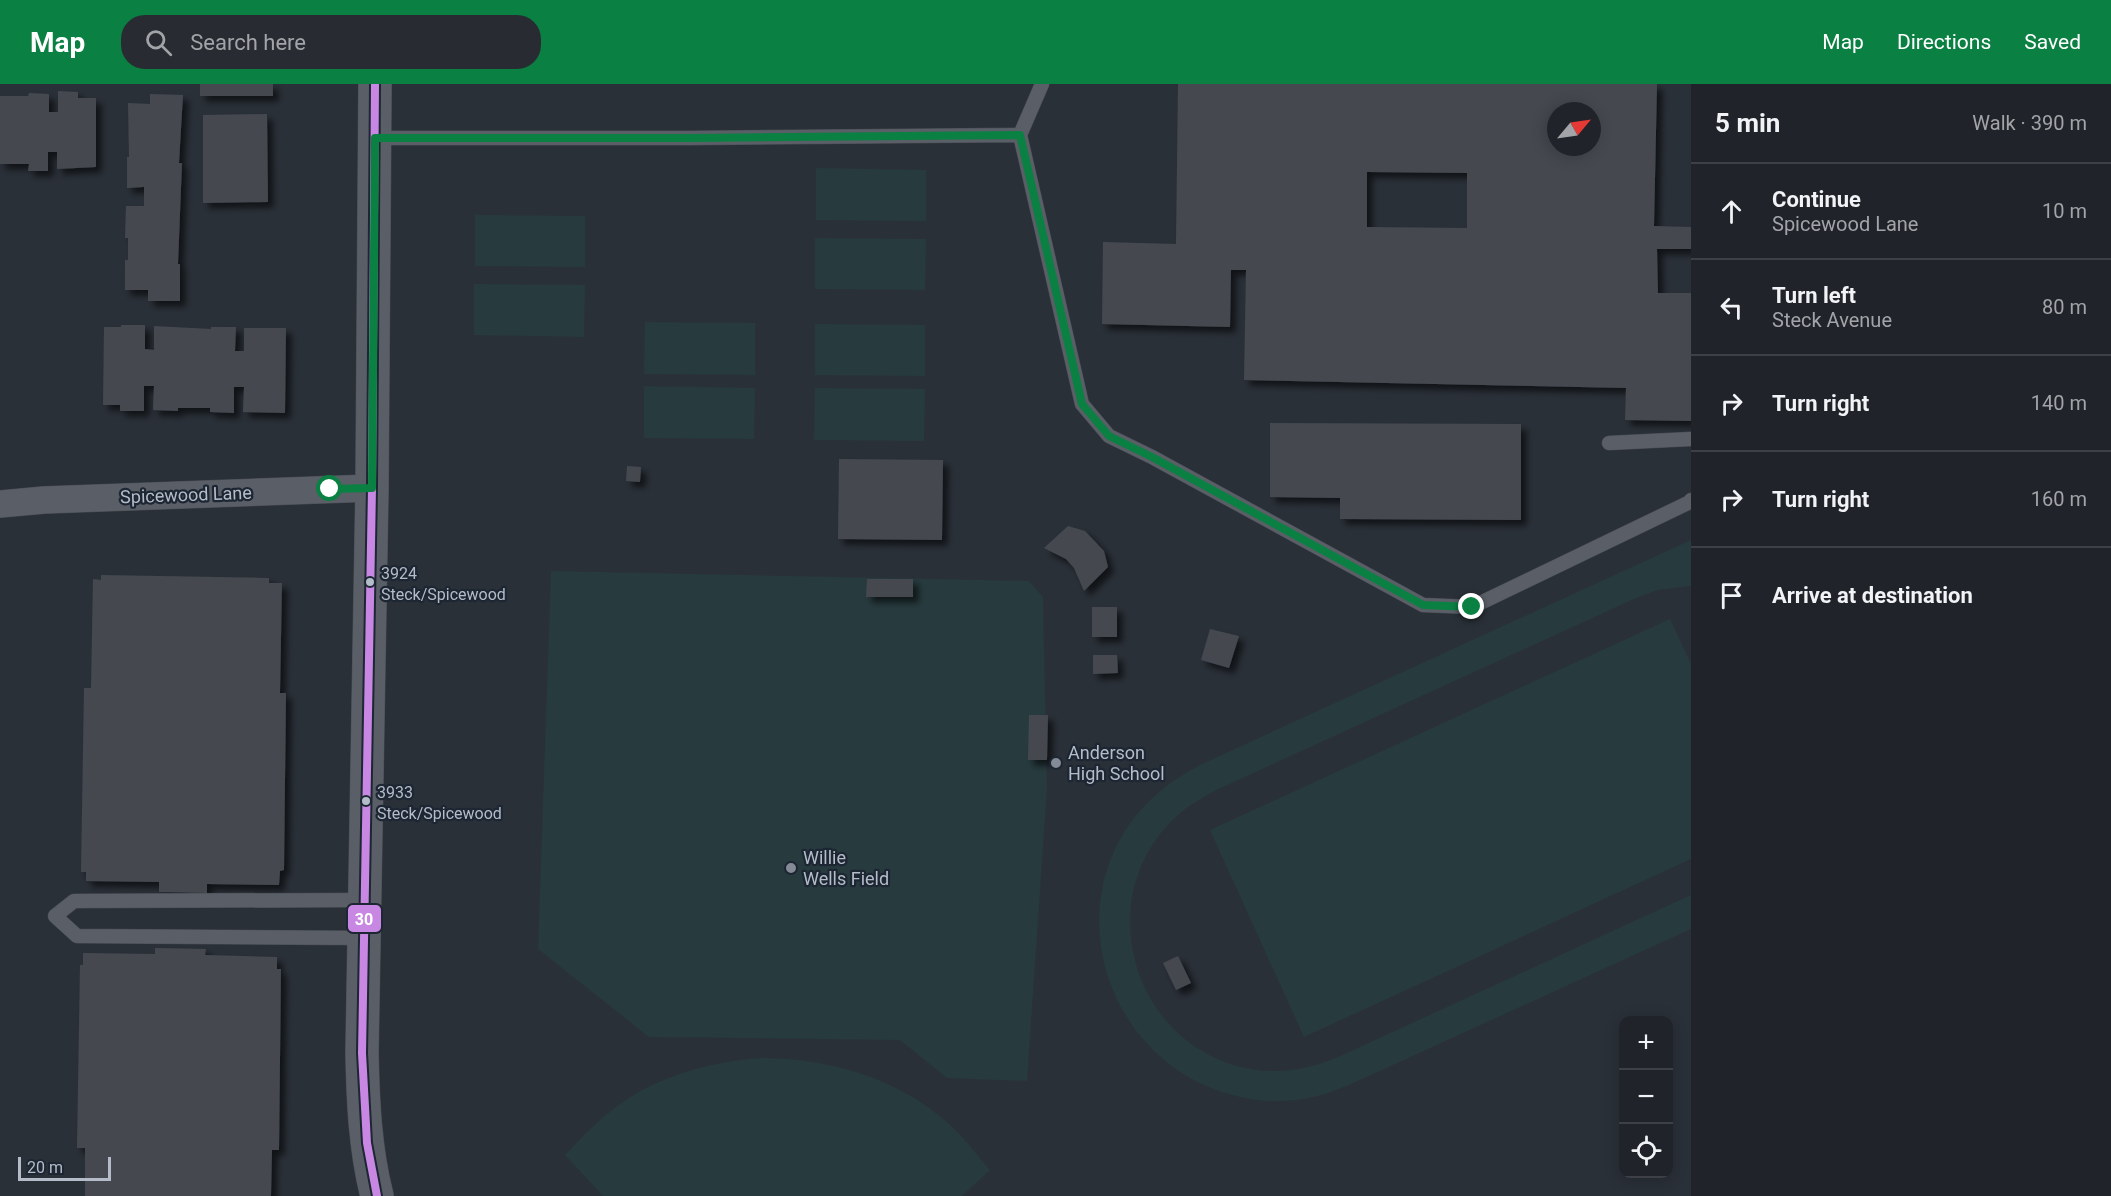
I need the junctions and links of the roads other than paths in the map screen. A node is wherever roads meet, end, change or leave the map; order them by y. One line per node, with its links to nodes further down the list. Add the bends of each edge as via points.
1 (375, 84): 4 (street)
2 (1042, 84): 3 (lane)
3 (1020, 135): 4 (lane); 8 (lane, via 1082,404 1109,436 1423,605 1472,607)
4 (375, 138): 7 (street)
5 (1691, 440): 6 (lane)
6 (1609, 443)
7 (372, 488): 9 (street, Spicewood Lane); 10 (street)
8 (1691, 500)
9 (0, 504)
10 (365, 900): 11 (street); 11 (lane, via 74,901 55,916 77,936)
11 (364, 938): 12 (street, via 363,1108)
12 (377, 1196)

